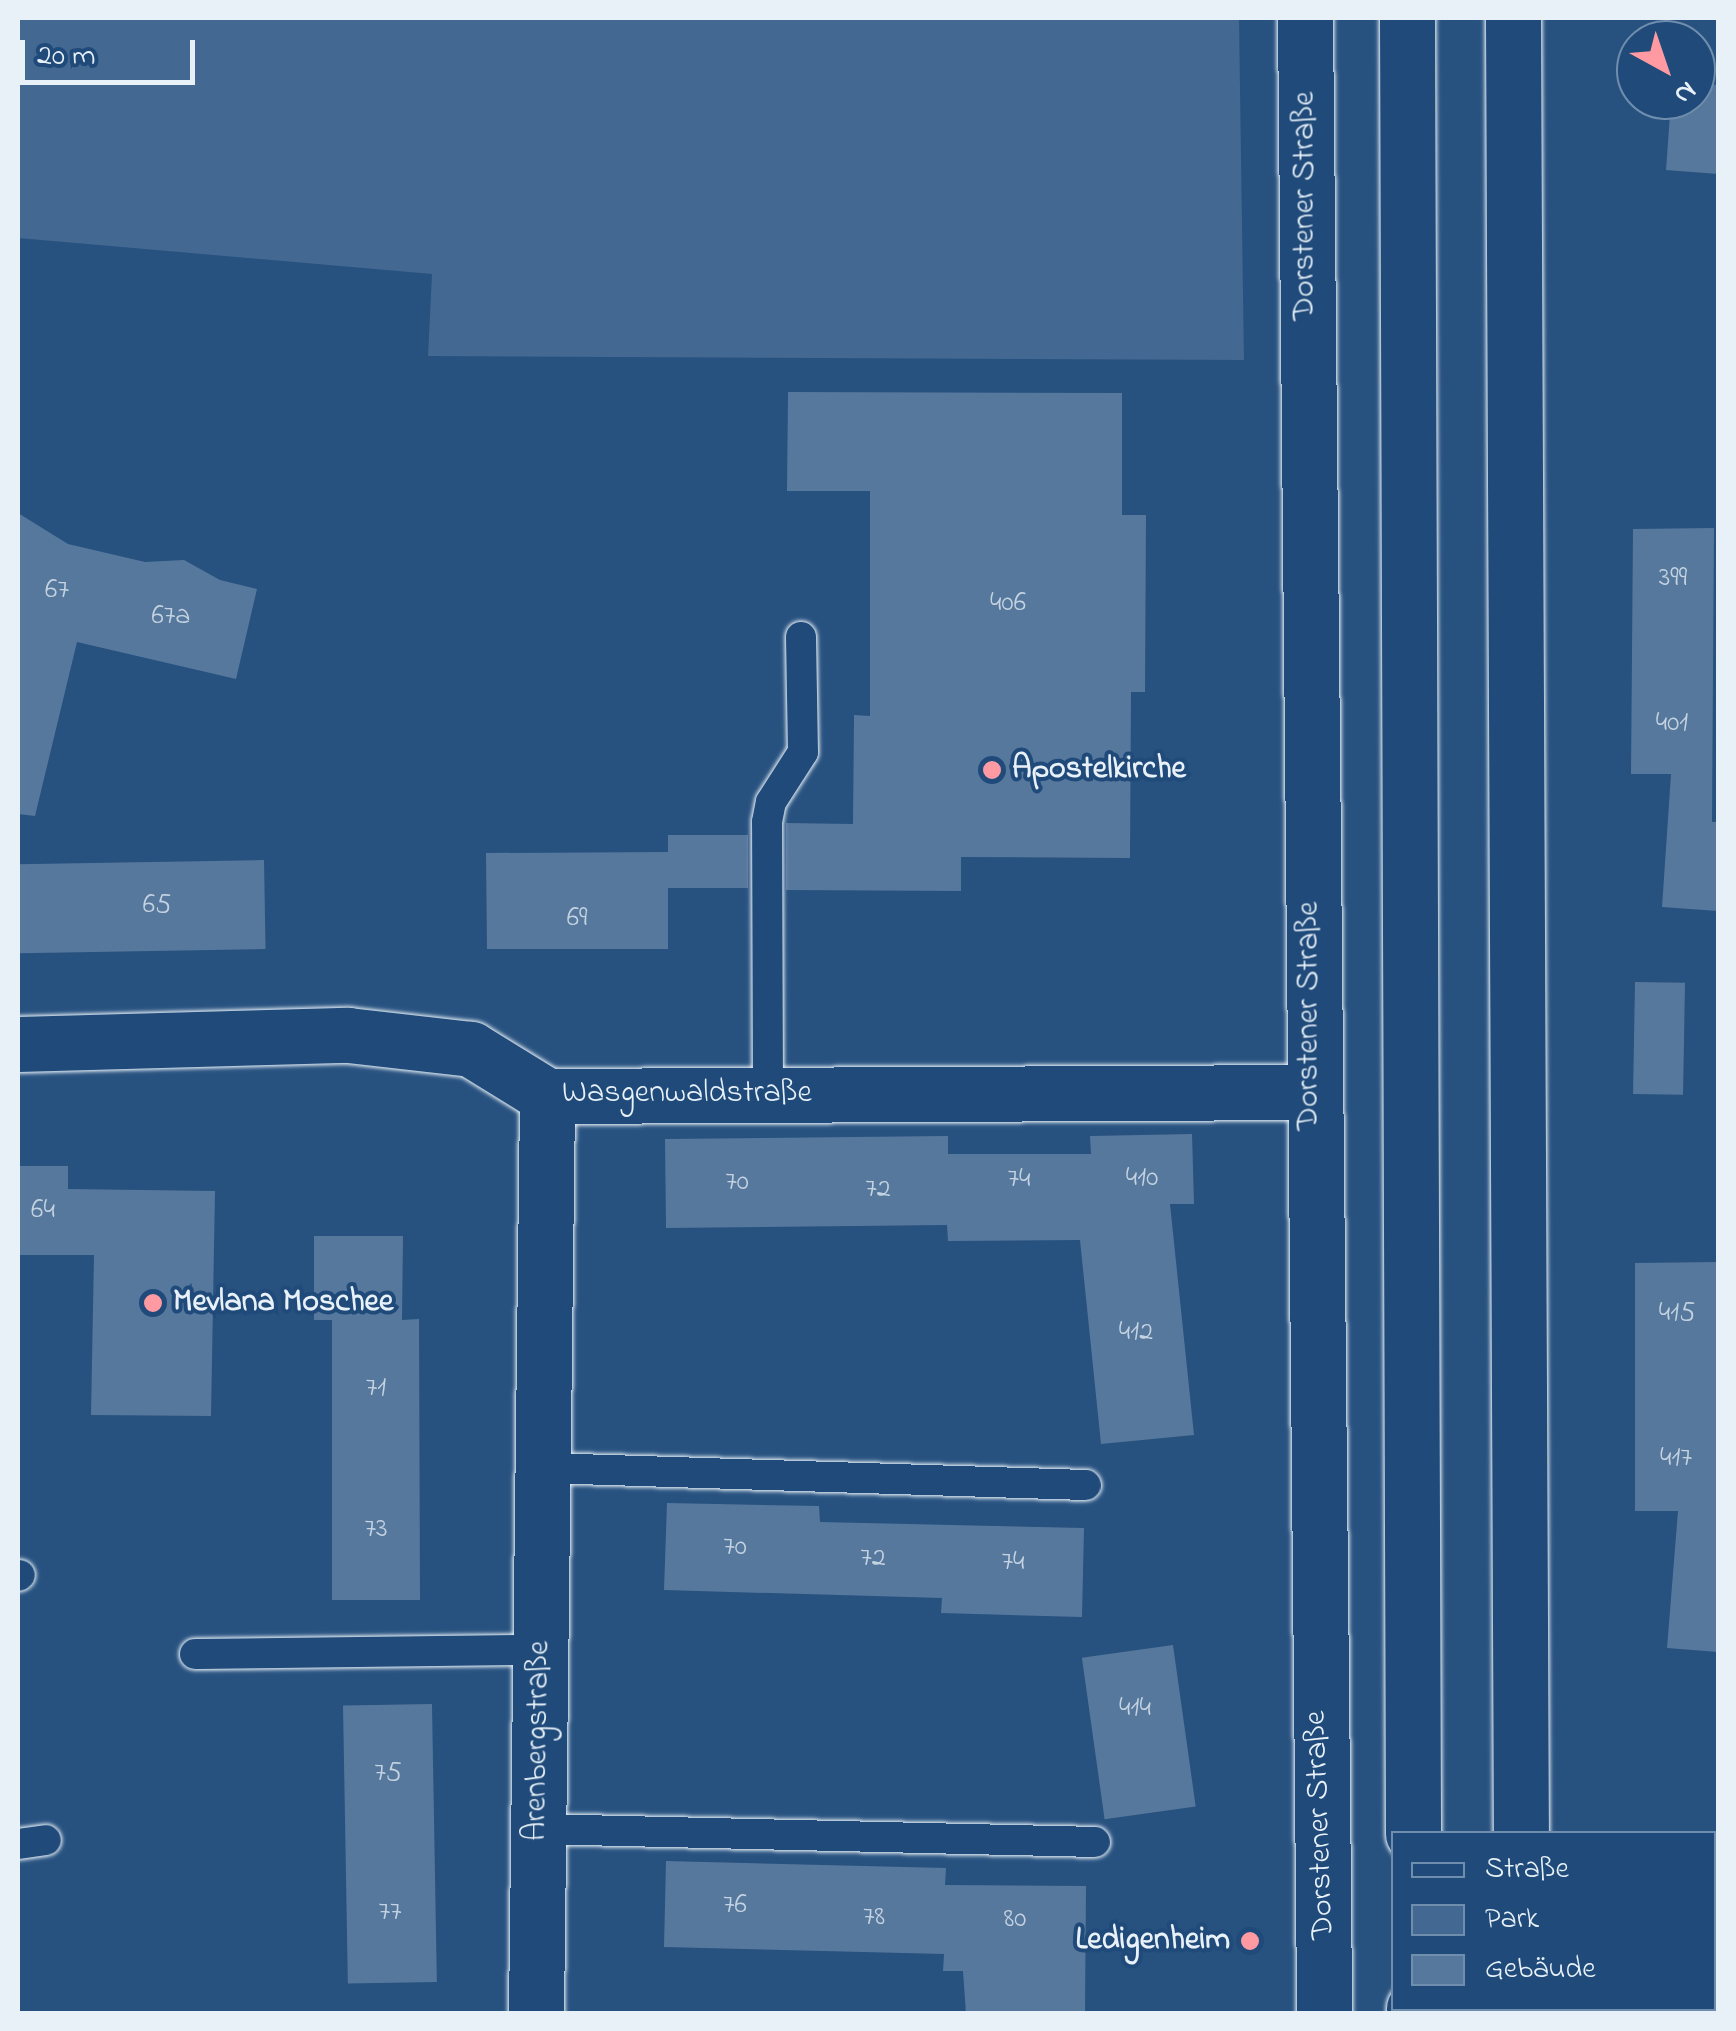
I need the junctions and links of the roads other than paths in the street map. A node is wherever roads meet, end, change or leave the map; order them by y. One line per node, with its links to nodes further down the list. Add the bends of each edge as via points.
1 (1305, 18): 6 (street, Dorstener Straße)
2 (1407, 18): 14 (street)
3 (1514, 18): 15 (street)
4 (801, 637): 7 (lane, via 804,752 771,802 768,822)
5 (18, 1044): 8 (street, Wasgenwaldstraße, via 348,1035 472,1048)
6 (1311, 1092): 7 (street, Wasgenwaldstraße); 18 (street, Dorstener Straße)
7 (768, 1093): 8 (street, Wasgenwaldstraße)
8 (548, 1096): 9 (street, Arenbergstraße)
9 (545, 1468): 10 (lane); 11 (street, Arenbergstraße)
10 (1086, 1485)
11 (541, 1650): 12 (lane); 13 (street, Arenbergstraße)
12 (195, 1654)
13 (537, 1829): 16 (lane); 17 (street, Arenbergstraße)
14 (1413, 1831)
15 (1521, 1831)
16 (1095, 1842)
17 (536, 2014)
18 (1324, 2014)

